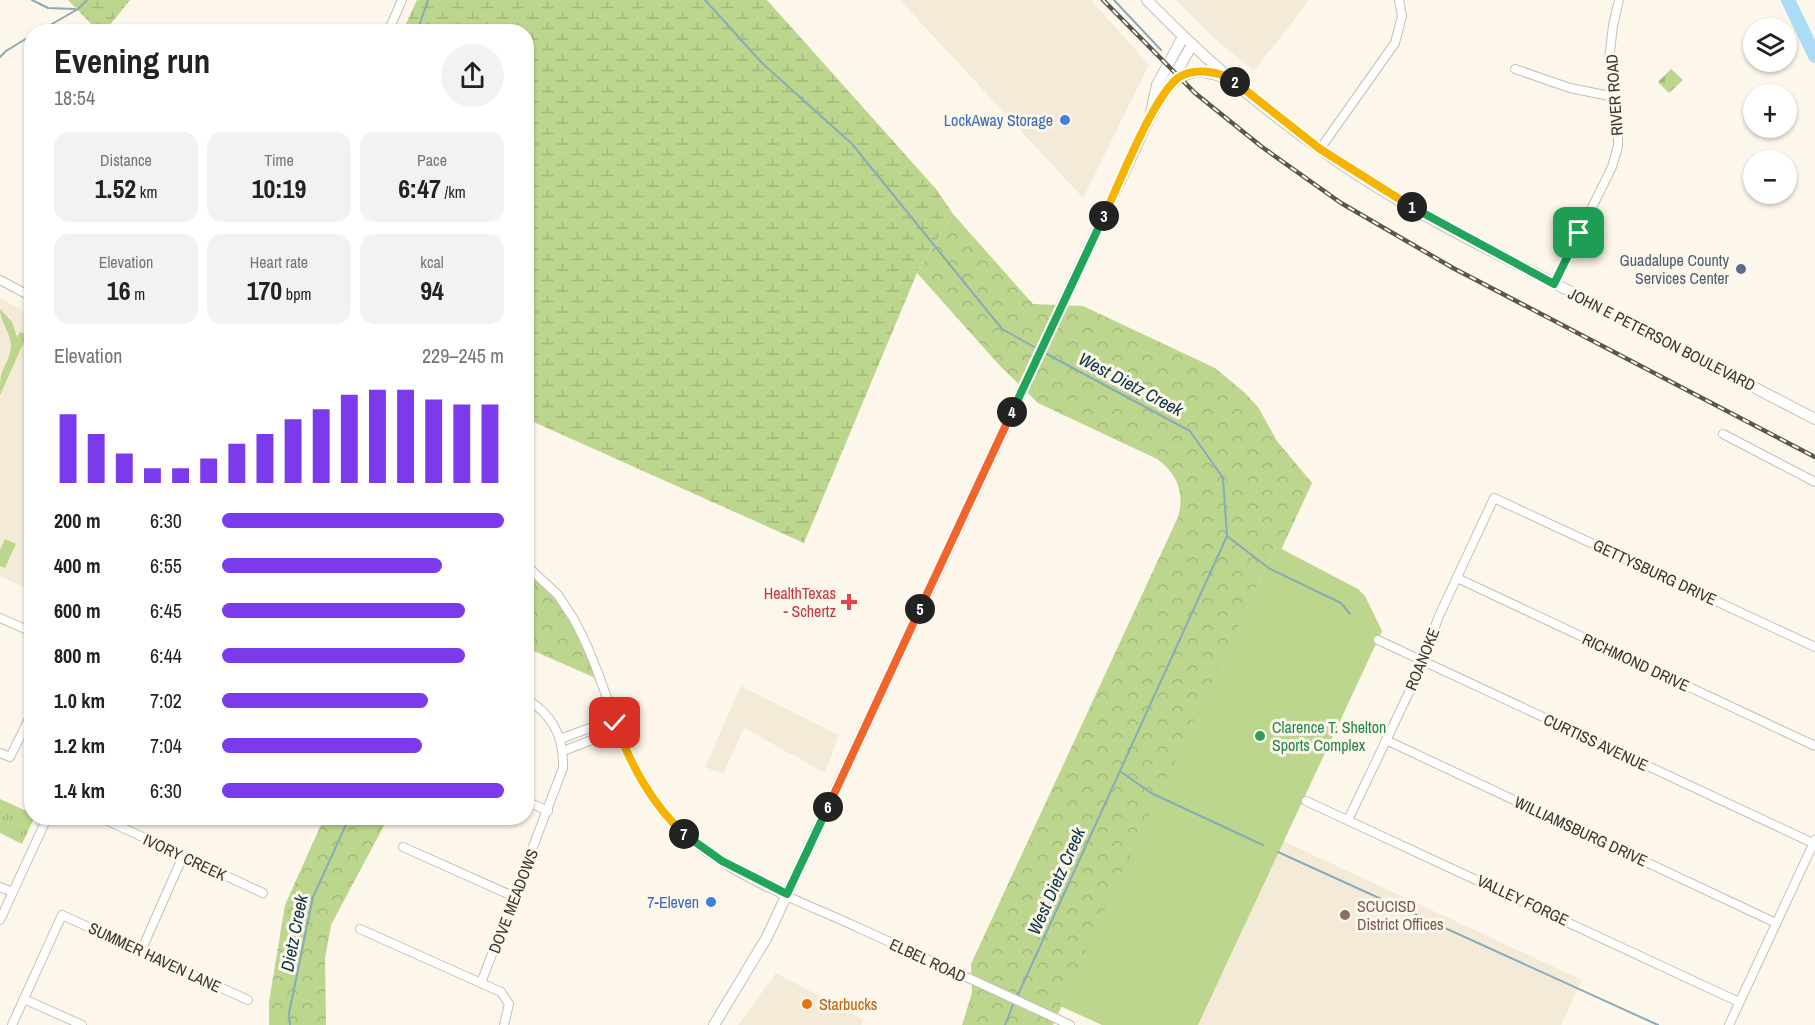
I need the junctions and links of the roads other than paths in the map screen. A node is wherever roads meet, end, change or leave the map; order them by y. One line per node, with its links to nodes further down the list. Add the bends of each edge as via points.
1 (402, 0): 5 (street)
2 (1147, 0): 6 (main road, JOHN E PETERSON BOULEVARD)
3 (1399, 0): 13 (street, via 1402,16 1395,43)
4 (1619, 0): 11 (street, RIVER ROAD, via 1609,61)
5 (392, 24)
6 (1183, 37): 7 (main road, JOHN E PETERSON BOULEVARD); 12 (main road, via 1157,85)
7 (1192, 45): 9 (main road, JOHN E PETERSON BOULEVARD); 10 (main road)
8 (1515, 69): 11 (street, via 1570,88)
9 (1231, 79): 10 (main road, via 1213,73 1188,73); 13 (main road, JOHN E PETERSON BOULEVARD)
10 (1169, 87): 12 (main road)
11 (1615, 97): 15 (street, RIVER ROAD, via 1619,131 1612,167)
12 (1149, 119): 48 (main road)
13 (1320, 149): 15 (main road, JOHN E PETERSON BOULEVARD, via 1454,231)
14 (0, 280): 16 (street)
15 (1554, 284): 17 (main road, JOHN E PETERSON BOULEVARD)
16 (24, 293)
17 (1815, 419)
18 (1724, 434): 19 (street)
19 (1815, 482)
20 (1494, 498): 22 (street, ROANOKE); 26 (street, GETTYSBURG DRIVE)
21 (534, 572): 29 (street, ELBEL ROAD, via 558,595 578,627)
22 (1457, 578): 27 (street, ROANOKE); 34 (street, RICHMOND DRIVE)
23 (0, 618): 24 (street)
24 (24, 628)
25 (1378, 640): 27 (street, CURTISS AVENUE)
26 (1815, 647)
27 (1424, 661): 32 (street, ROANOKE); 42 (street, CURTISS AVENUE)
28 (534, 705): 33 (street, via 546,713)
29 (614, 719): 31 (street, ELBEL ROAD); 33 (street)
30 (24, 728): 35 (street, via 10,757)
31 (618, 730): 33 (street); 48 (street, ELBEL ROAD, via 636,771 680,830 722,861)
32 (1386, 740): 39 (street, ROANOKE); 51 (street, WILLIAMSBURG DRIVE)
33 (562, 744): 38 (street, DOVE MEADOWS, via 563,768)
34 (1815, 746)
35 (0, 753)
36 (1306, 801): 39 (street, VALLEY FORGE)
37 (534, 805): 38 (street)
38 (548, 811): 49 (street, DOVE MEADOWS)
39 (1348, 820): 57 (street, VALLEY FORGE)
40 (44, 825): 46 (street)
41 (118, 825): 44 (street, IVORY CREEK)
42 (1815, 842): 51 (street)
43 (403, 847): 49 (street)
44 (183, 856): 47 (street, IVORY CREEK); 53 (street)
45 (0, 887): 46 (street)
46 (13, 892): 50 (street)
47 (263, 893)
48 (787, 894): 58 (street, ELBEL ROAD); 62 (main road, via 750,969)
49 (515, 897): 54 (street, DOVE MEADOWS)
50 (0, 920)
51 (1776, 923): 57 (street)
52 (360, 929): 54 (street)
53 (141, 951): 55 (street, SUMMER HAVEN LANE, via 62,915); 56 (street, SUMMER HAVEN LANE)
54 (481, 983): 61 (street, via 506,997 510,1010)
55 (24, 999): 59 (street); 60 (street)
56 (248, 1000)
57 (1739, 1002): 63 (street)
58 (1066, 1023)
59 (12, 1025)
60 (82, 1025)
61 (504, 1025)
62 (714, 1025)
63 (1729, 1025)

